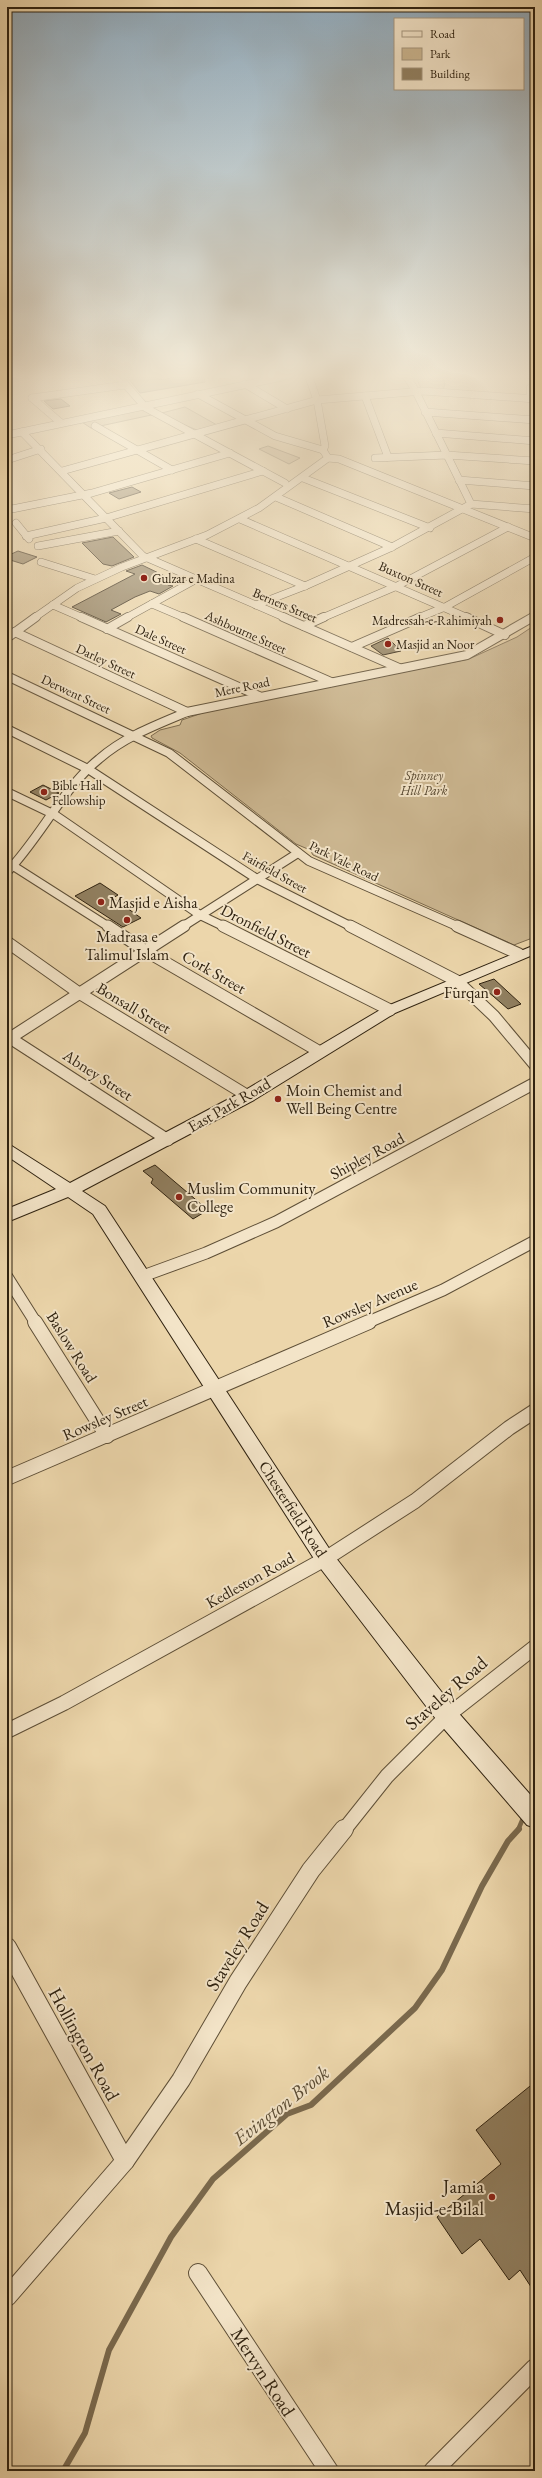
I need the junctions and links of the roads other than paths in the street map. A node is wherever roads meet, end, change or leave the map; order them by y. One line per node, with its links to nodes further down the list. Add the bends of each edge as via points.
1 (88, 493): 7 (street)
2 (193, 493): 13 (street)
3 (282, 493): 8 (street)
4 (340, 493): 17 (street)
5 (425, 493): 11 (street)
6 (466, 493): 9 (street)
7 (83, 494): 10 (street, via 12,509); 13 (street, Berners Street)
8 (276, 497): 14 (street); 22 (street)
9 (471, 504): 11 (street); 12 (street)
10 (7, 507)
11 (464, 508): 16 (street); 17 (street)
12 (535, 509)
13 (106, 518): 15 (street, via 28,537); 18 (street, Berners Street)
14 (240, 519): 20 (street); 26 (street, Buxton Street)
15 (16, 523)
16 (508, 527): 19 (street); 30 (street)
17 (430, 528): 22 (street)
18 (119, 531): 21 (street); 24 (street, Berners Street)
19 (535, 538)
20 (196, 539): 24 (street); 29 (street)
21 (38, 546)
22 (392, 547): 26 (street)
23 (535, 557): 34 (street)
24 (146, 558): 27 (street); 28 (street, Berners Street)
25 (41, 562): 27 (street)
26 (352, 566): 29 (street); 30 (street, Buxton Street)
27 (95, 579): 32 (street)
28 (195, 580): 31 (street); 33 (street, Berners Street)
29 (305, 586): 33 (street)
30 (397, 586): 34 (street, Buxton Street); 36 (street)
31 (152, 604): 37 (street); 44 (street, Ashbourne Street)
32 (53, 605): 37 (street, Dale Street); 38 (street)
33 (256, 605): 36 (street, Berners Street)
34 (445, 607): 39 (street, Buxton Street); 41 (street)
35 (535, 616): 39 (street, Mere Road)
36 (304, 626): 41 (street, Berners Street)
37 (107, 629): 45 (street, Dale Street)
38 (15, 632): 40 (street); 46 (street, Darley Street)
39 (505, 635): 42 (street, Mere Road, via 467,654)
40 (7, 638)
41 (352, 647): 42 (street, Berners Street)
42 (399, 668): 44 (street, Mere Road)
43 (7, 676): 48 (street, Derwent Street)
44 (331, 682): 45 (street, Mere Road)
45 (259, 696): 46 (street, Mere Road)
46 (187, 712): 48 (street, Mere Road)
47 (7, 729): 49 (street, Fairfield Street)
48 (134, 736): 49 (street, Mere Road); 52 (street, Park Vale Road, via 169,753)
49 (88, 769): 51 (street, Mere Road); 54 (street, Fairfield Street)
50 (7, 792): 51 (street, Dronfield Street)
51 (55, 815): 53 (street, Mere Road); 55 (street, Dronfield Street)
52 (298, 853): 54 (street); 59 (street, Park Vale Road, via 309,861)
53 (9, 867): 58 (street, Cork Street)
54 (258, 879): 55 (street); 60 (street, Fairfield Street)
55 (200, 915): 58 (street); 62 (street, Dronfield Street)
56 (7, 942): 61 (street, Bonsall Street)
57 (535, 949): 59 (street, East Park Road)
58 (144, 950): 61 (street); 64 (street, Cork Street)
59 (519, 954): 60 (street, East Park Road)
60 (457, 981): 62 (street, East Park Road); 65 (street, Fairfield Street, via 494,1016)
61 (79, 993): 63 (street); 67 (street, Bonsall Street)
62 (390, 1010): 64 (street, East Park Road)
63 (8, 1038): 68 (street, Abney Street)
64 (320, 1052): 67 (street, East Park Road)
65 (535, 1065)
66 (535, 1083): 73 (street, Shipley Road, via 276,1222 206,1253)
67 (248, 1096): 68 (street, East Park Road)
68 (168, 1140): 70 (street, East Park Road)
69 (7, 1148): 70 (street, Chesterfield Road)
70 (70, 1190): 71 (street, East Park Road); 73 (street, Chesterfield Road, via 99,1210)
71 (7, 1216)
72 (535, 1240): 75 (street, Rowsley Avenue, via 443,1290)
73 (143, 1276): 75 (street, Chesterfield Road)
74 (7, 1277): 77 (street, Baslow Road)
75 (215, 1388): 77 (street, Rowsley Street); 79 (street, Chesterfield Road)
76 (535, 1411): 79 (street, Kedleston Road, via 415,1501)
77 (107, 1436): 78 (street, Rowsley Street)
78 (7, 1478)
79 (325, 1559): 81 (street, Chesterfield Road); 82 (street, Kedleston Road, via 64,1703)
80 (535, 1647): 81 (street, Staveley Road)
81 (447, 1716): 83 (street, Chesterfield Road); 85 (street, Staveley Road, via 387,1776 311,1870 238,1982 181,2080)
82 (7, 1731)
83 (535, 1817)
84 (7, 1947): 85 (street, Hollington Road)
85 (125, 2161): 87 (street, Staveley Road)
86 (198, 2273): 89 (street, Mervyn Road)
87 (7, 2298)
88 (535, 2368): 90 (street)
89 (329, 2471)
90 (433, 2471)

